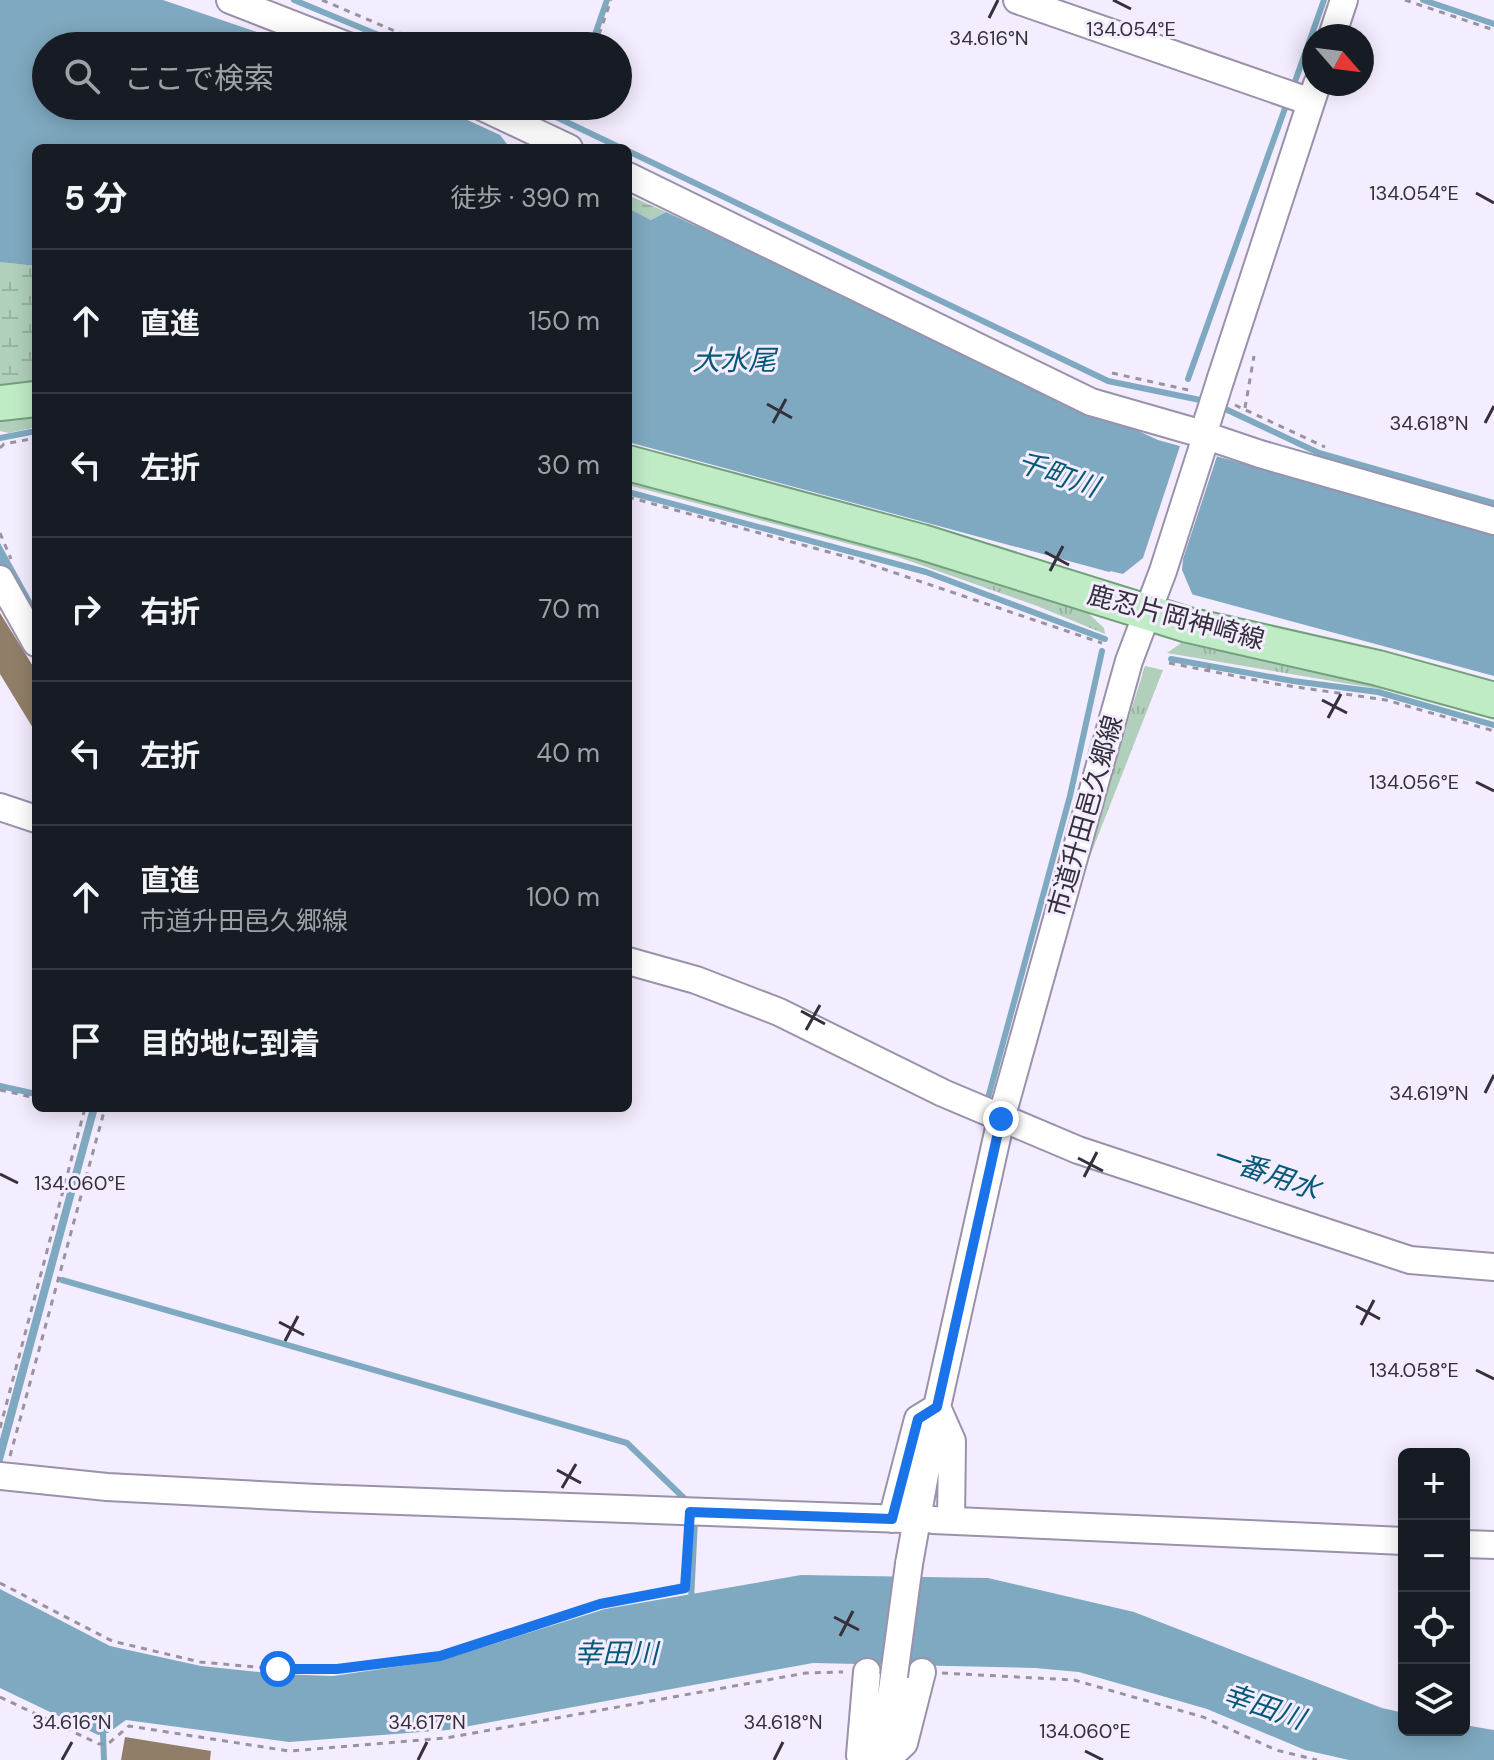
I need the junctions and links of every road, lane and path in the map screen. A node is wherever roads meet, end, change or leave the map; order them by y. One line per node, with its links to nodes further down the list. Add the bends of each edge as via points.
1 (230, 0): 9 (street)
2 (322, 0): 10 (path)
3 (611, 0): 11 (path)
4 (1017, 0): 12 (street)
5 (1344, 0): 7 (street)
6 (1405, 0): 8 (path)
7 (1336, 24)
8 (1494, 30)
9 (312, 32)
10 (397, 32)
11 (600, 32)
12 (1302, 94): 18 (street, 市道升田邑久郷線, bridge)
13 (510, 120): 14 (street)
14 (561, 144)
15 (632, 178): 18 (street, via 1091,402)
16 (32, 399): 17 (main road)
17 (0, 403)
18 (1205, 433): 23 (street, via 1260,454); 26 (street, 市道升田邑久郷線)
19 (32, 439): 20 (path)
20 (0, 448)
21 (632, 464): 26 (main road, 鹿忍片岡神崎線)
22 (632, 498): 28 (path, via 854,557)
23 (1494, 521)
24 (0, 533): 25 (path)
25 (8, 563): 27 (street)
26 (1151, 603): 32 (main road, 鹿忍片岡神崎線); 41 (street, 市道升田邑久郷線, via 1129,661)
27 (32, 632)
28 (1102, 643)
29 (1169, 663): 31 (path, via 1209,666)
30 (1277, 676): 31 (path)
31 (1276, 683): 33 (path, via 1386,700)
32 (1494, 700)
33 (1494, 731)
34 (0, 807): 35 (street)
35 (32, 818)
36 (632, 962): 41 (street, via 779,1012)
37 (0, 1090): 38 (path)
38 (32, 1097)
39 (83, 1112): 44 (path)
40 (104, 1112): 45 (path)
41 (1001, 1119): 42 (street, via 1078,1150 1410,1260); 43 (street, 市道升田邑久郷線)
42 (1494, 1267)
43 (937, 1407): 46 (street, via 918,1419 898,1519); 47 (street, via 952,1441 942,1520); 55 (street, 市道升田邑久郷線, bridge, via 909,1564)
44 (0, 1428)
45 (2, 1477): 46 (street, via 317,1498)
46 (690, 1512): 50 (path, via 685,1588 600,1604 440,1656 337,1669 200,1662 112,1641)
47 (1398, 1541)
48 (1470, 1544): 49 (street)
49 (1494, 1545)
50 (0, 1583)
51 (867, 1672): 53 (path, via 806,1673 446,1738 289,1751 129,1726 109,1743 99,1744); 54 (street, via 860,1755)
52 (922, 1672): 55 (street, via 904,1743); 56 (path, via 1074,1680 1203,1717 1276,1750)
53 (0, 1697)
54 (870, 1760)
55 (884, 1760)
56 (1317, 1760)

